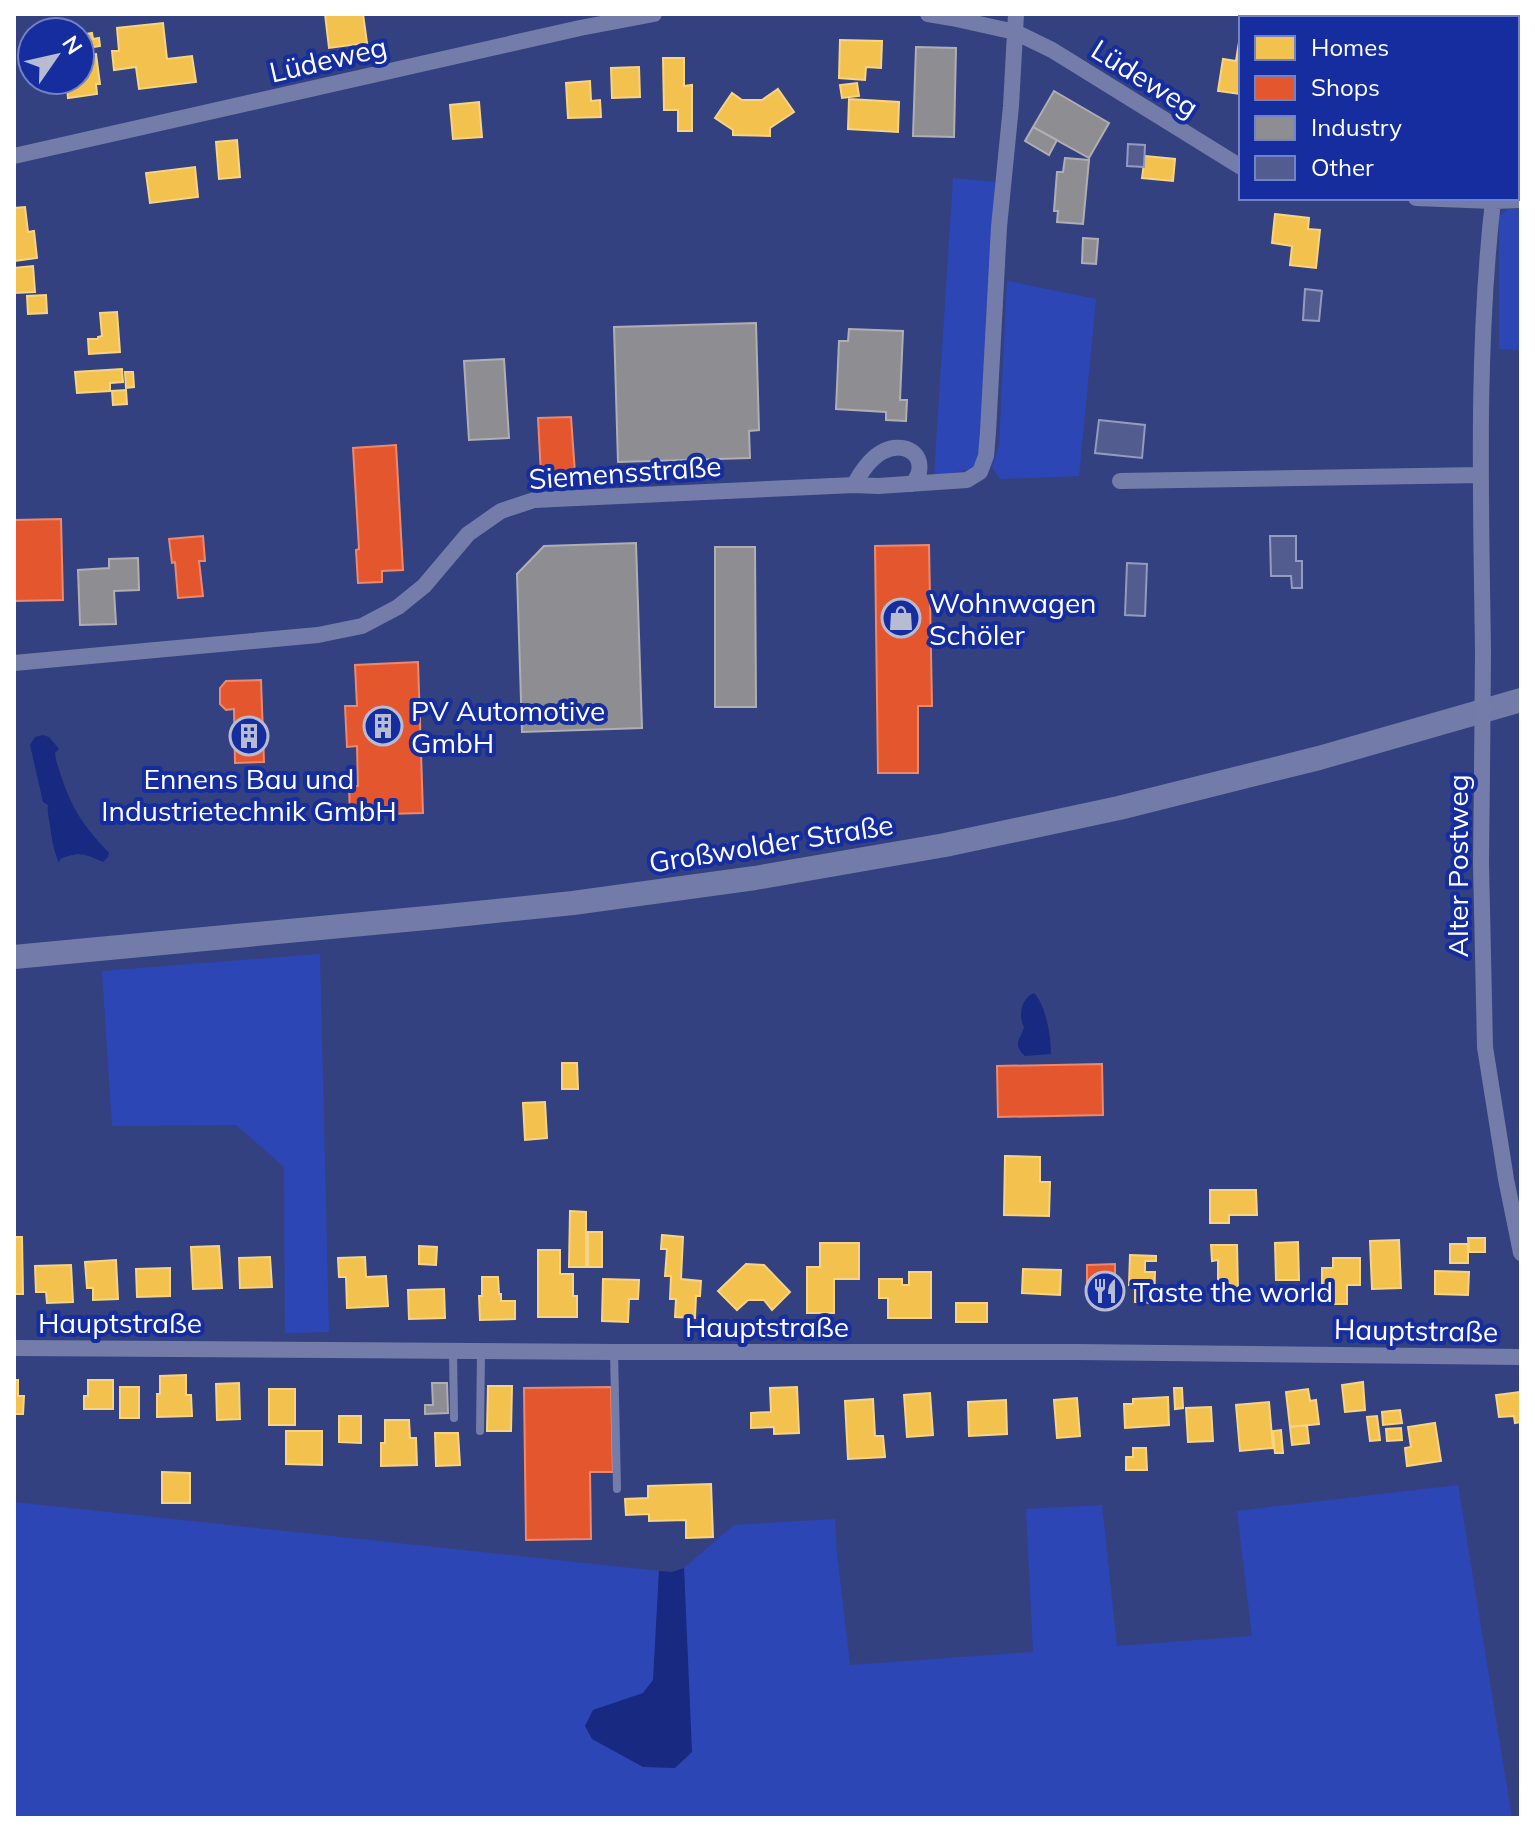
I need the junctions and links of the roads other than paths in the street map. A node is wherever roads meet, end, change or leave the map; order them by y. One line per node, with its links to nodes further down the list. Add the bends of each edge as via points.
1 (654, 14): 4 (street, Lüdeweg)
2 (928, 14): 5 (street, Lüdeweg)
3 (1016, 14): 5 (street, Siemensstraße)
4 (604, 19): 6 (street, Lüdeweg)
5 (1015, 32): 7 (street, Lüdeweg); 13 (street, Siemensstraße, via 986,456 980,472 967,480)
6 (14, 156)
7 (1239, 166)
8 (1467, 200): 10 (street)
9 (1521, 200): 10 (street)
10 (1493, 201): 11 (street, Alter Postweg, via 1485,265)
11 (1480, 475): 12 (street); 18 (street, Alter Postweg, bridge, via 1485,1047)
12 (1120, 481)
13 (913, 484): 14 (street, Siemensstraße); 14 (street, via 918,458 900,447 869,463)
14 (854, 485): 15 (street, Siemensstraße, via 534,500 501,511 468,534 424,586 362,626 318,635)
15 (14, 663)
16 (1521, 700): 17 (main road, Großwolder Straße, via 1319,758 945,845 573,903)
17 (14, 957)
18 (1521, 1253)
19 (14, 1348): 20 (street, Hauptstraße)
20 (453, 1351): 21 (street, Hauptstraße); 24 (lane)
21 (481, 1351): 22 (street, Hauptstraße); 25 (lane)
22 (614, 1352): 23 (street, Hauptstraße); 26 (lane)
23 (1521, 1357)
24 (454, 1418)
25 (480, 1431)
26 (617, 1489)

